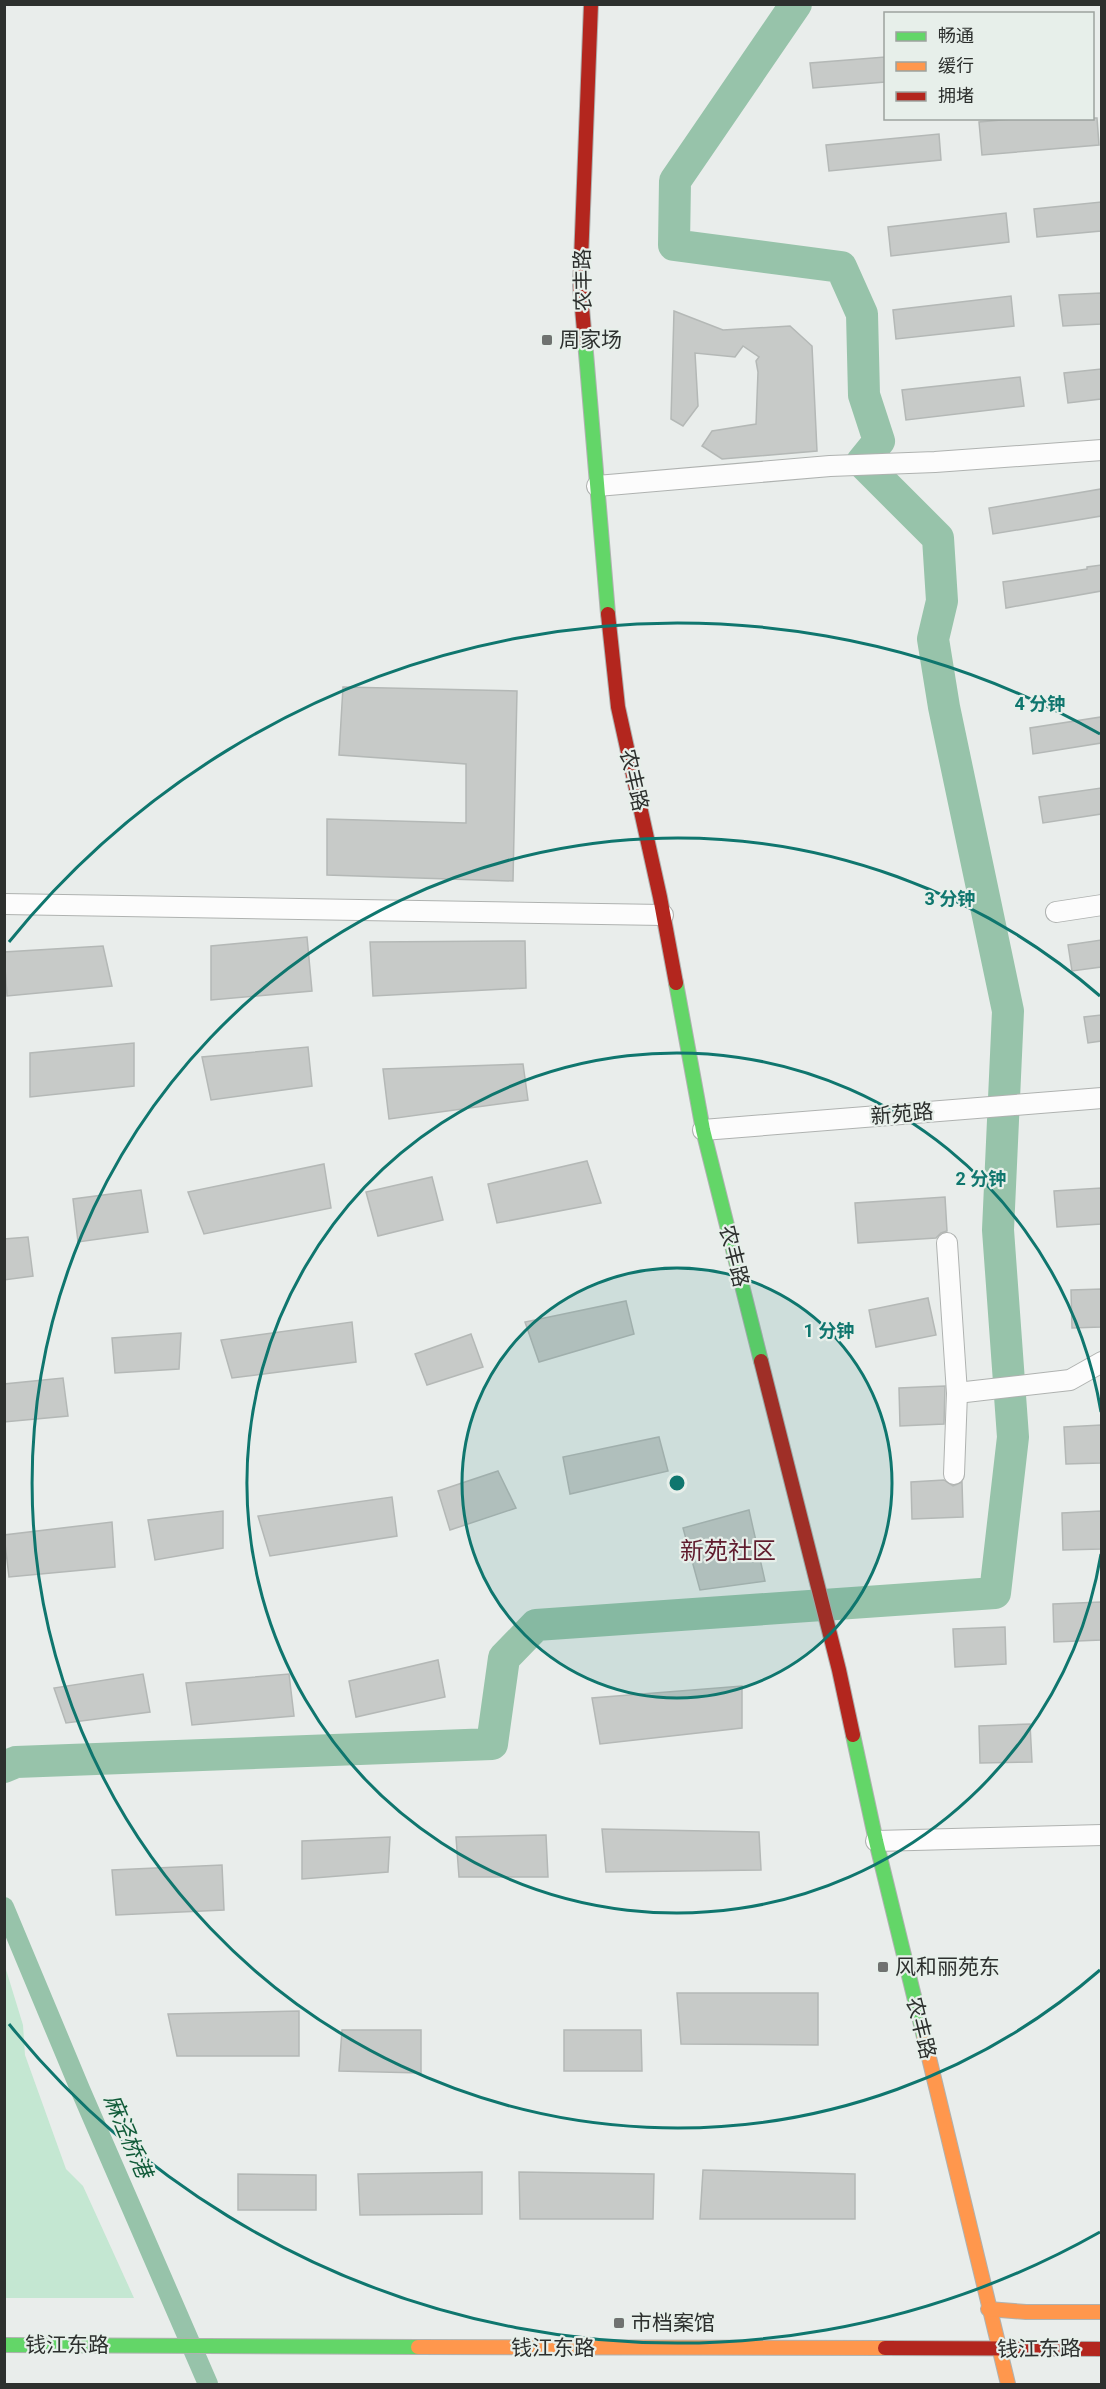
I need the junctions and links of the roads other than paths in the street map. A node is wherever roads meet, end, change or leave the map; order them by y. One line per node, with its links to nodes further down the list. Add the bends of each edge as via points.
1 (591, 4): 3 (main road, 农丰路, via 580,286)
2 (1101, 450): 3 (street, via 830,466)
3 (597, 486): 7 (main road, 农丰路, via 618,707)
4 (4, 904): 7 (street)
5 (1101, 905): 6 (street)
6 (1056, 912)
7 (663, 915): 9 (main road, 农丰路)
8 (1101, 1098): 9 (street, 新苑路)
9 (703, 1131): 15 (main road, 农丰路, via 839,1670)
10 (947, 1243): 12 (street)
11 (1101, 1362): 12 (street, via 1070,1380)
12 (957, 1393): 13 (street)
13 (954, 1474)
14 (1101, 1835): 15 (street)
15 (876, 1841): 16 (main road, 农丰路)
16 (988, 2309): 17 (main road); 20 (main road, 农丰路)
17 (1101, 2312)
18 (4, 2345): 20 (main road, 钱江东路)
19 (1101, 2349): 20 (main road, 钱江东路)
20 (998, 2350): 21 (main road, 农丰路)
21 (1008, 2385)

